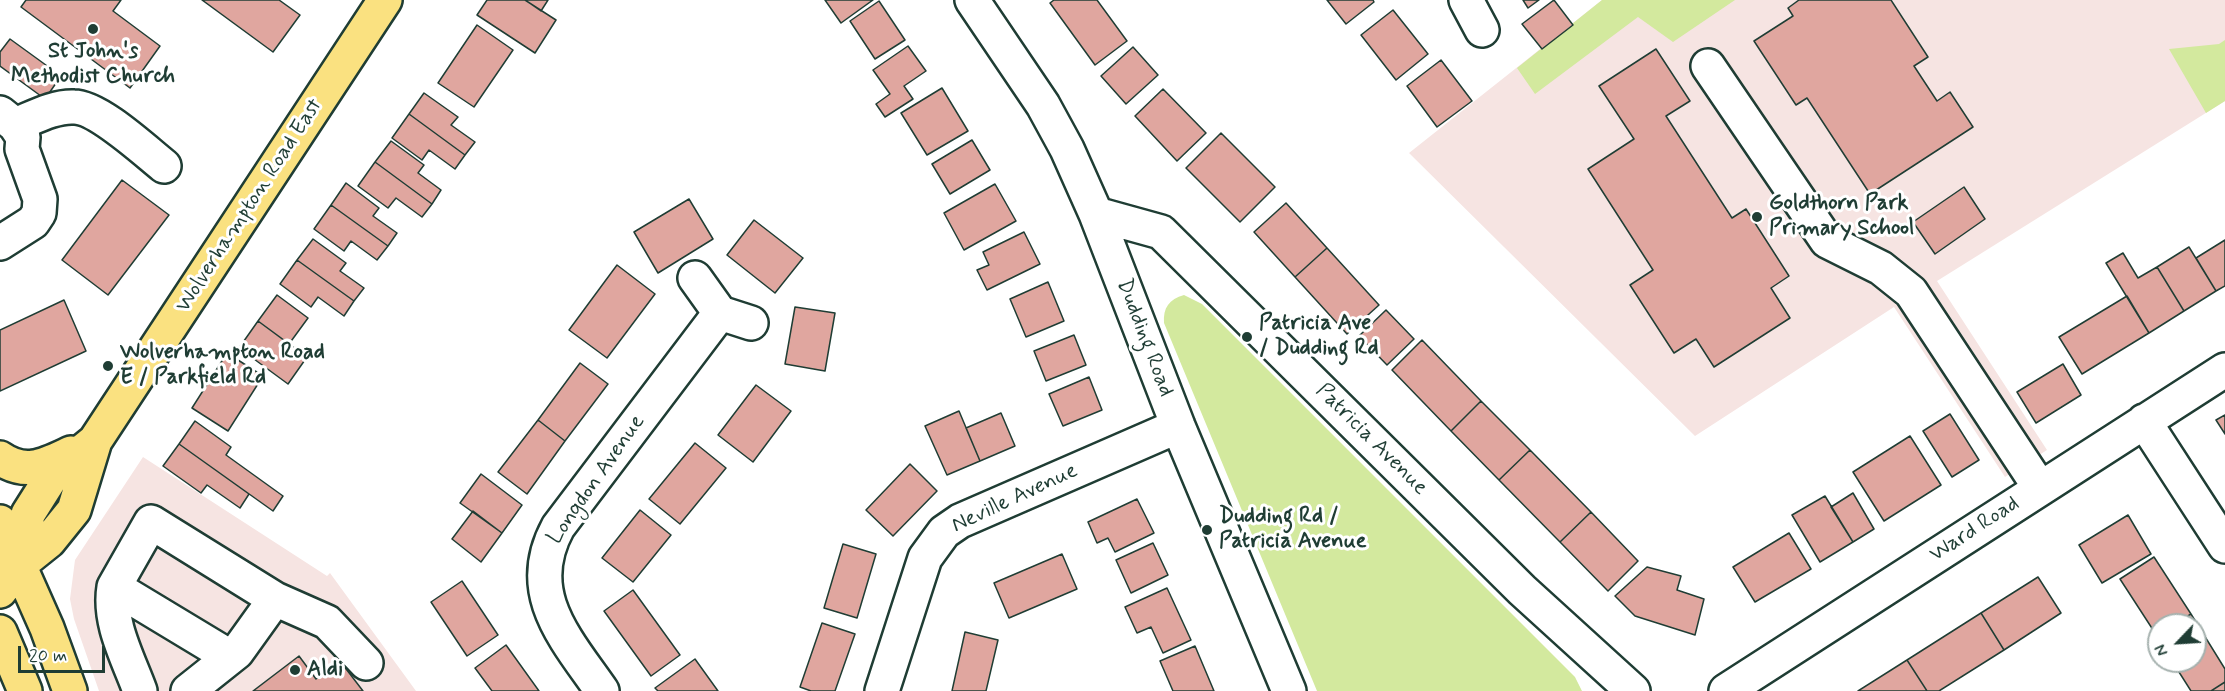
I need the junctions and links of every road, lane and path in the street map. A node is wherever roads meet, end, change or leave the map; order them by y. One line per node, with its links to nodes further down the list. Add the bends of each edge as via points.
1 (385, 0): 16 (main road, Wolverhampton Road East)
2 (972, 0): 8 (street, Dudding Road, via 1043,105)
3 (1466, 0): 4 (street)
4 (1482, 30)
5 (1708, 66): 18 (street, via 1827,241 1881,268 1911,292)
6 (8, 119): 7 (street, via 82,108); 9 (street, via 23,136 22,149 40,199 39,213 26,229)
7 (164, 166)
8 (1096, 214): 15 (street, Dudding Road); 35 (street, Patricia Avenue, via 1161,232 1521,590)
9 (0, 243)
10 (695, 278): 11 (street)
11 (720, 313): 12 (street); 32 (street, Longdon Avenue, via 558,527 547,548 547,602 561,631)
12 (751, 323)
13 (2225, 370): 14 (street, Ward Road)
14 (2144, 421): 18 (street, Ward Road); 20 (street)
15 (1179, 426): 33 (street, Neville Avenue, via 960,521 944,532 925,558); 34 (street, Dudding Road)
16 (95, 441): 17 (main road, via 39,468 21,467); 21 (main road, Wolverhampton Road East, via 52,476 28,514)
17 (0, 458)
18 (2040, 488): 36 (street, Ward Road)
19 (0, 522): 21 (main road)
20 (2225, 546)
21 (19, 565): 23 (main road, Wolverhampton Road East); 29 (main road)
22 (114, 587): 24 (street, via 151,522); 26 (street); 30 (street, via 113,616)
23 (0, 591)
24 (275, 599): 26 (street); 27 (street, via 327,622)
25 (0, 632): 28 (main road)
26 (230, 657): 31 (street)
27 (366, 663)
28 (25, 691)
29 (70, 691)
30 (140, 691)
31 (188, 691)
32 (602, 691)
33 (882, 691)
34 (1289, 691)
35 (1633, 691)
36 (1726, 691)

